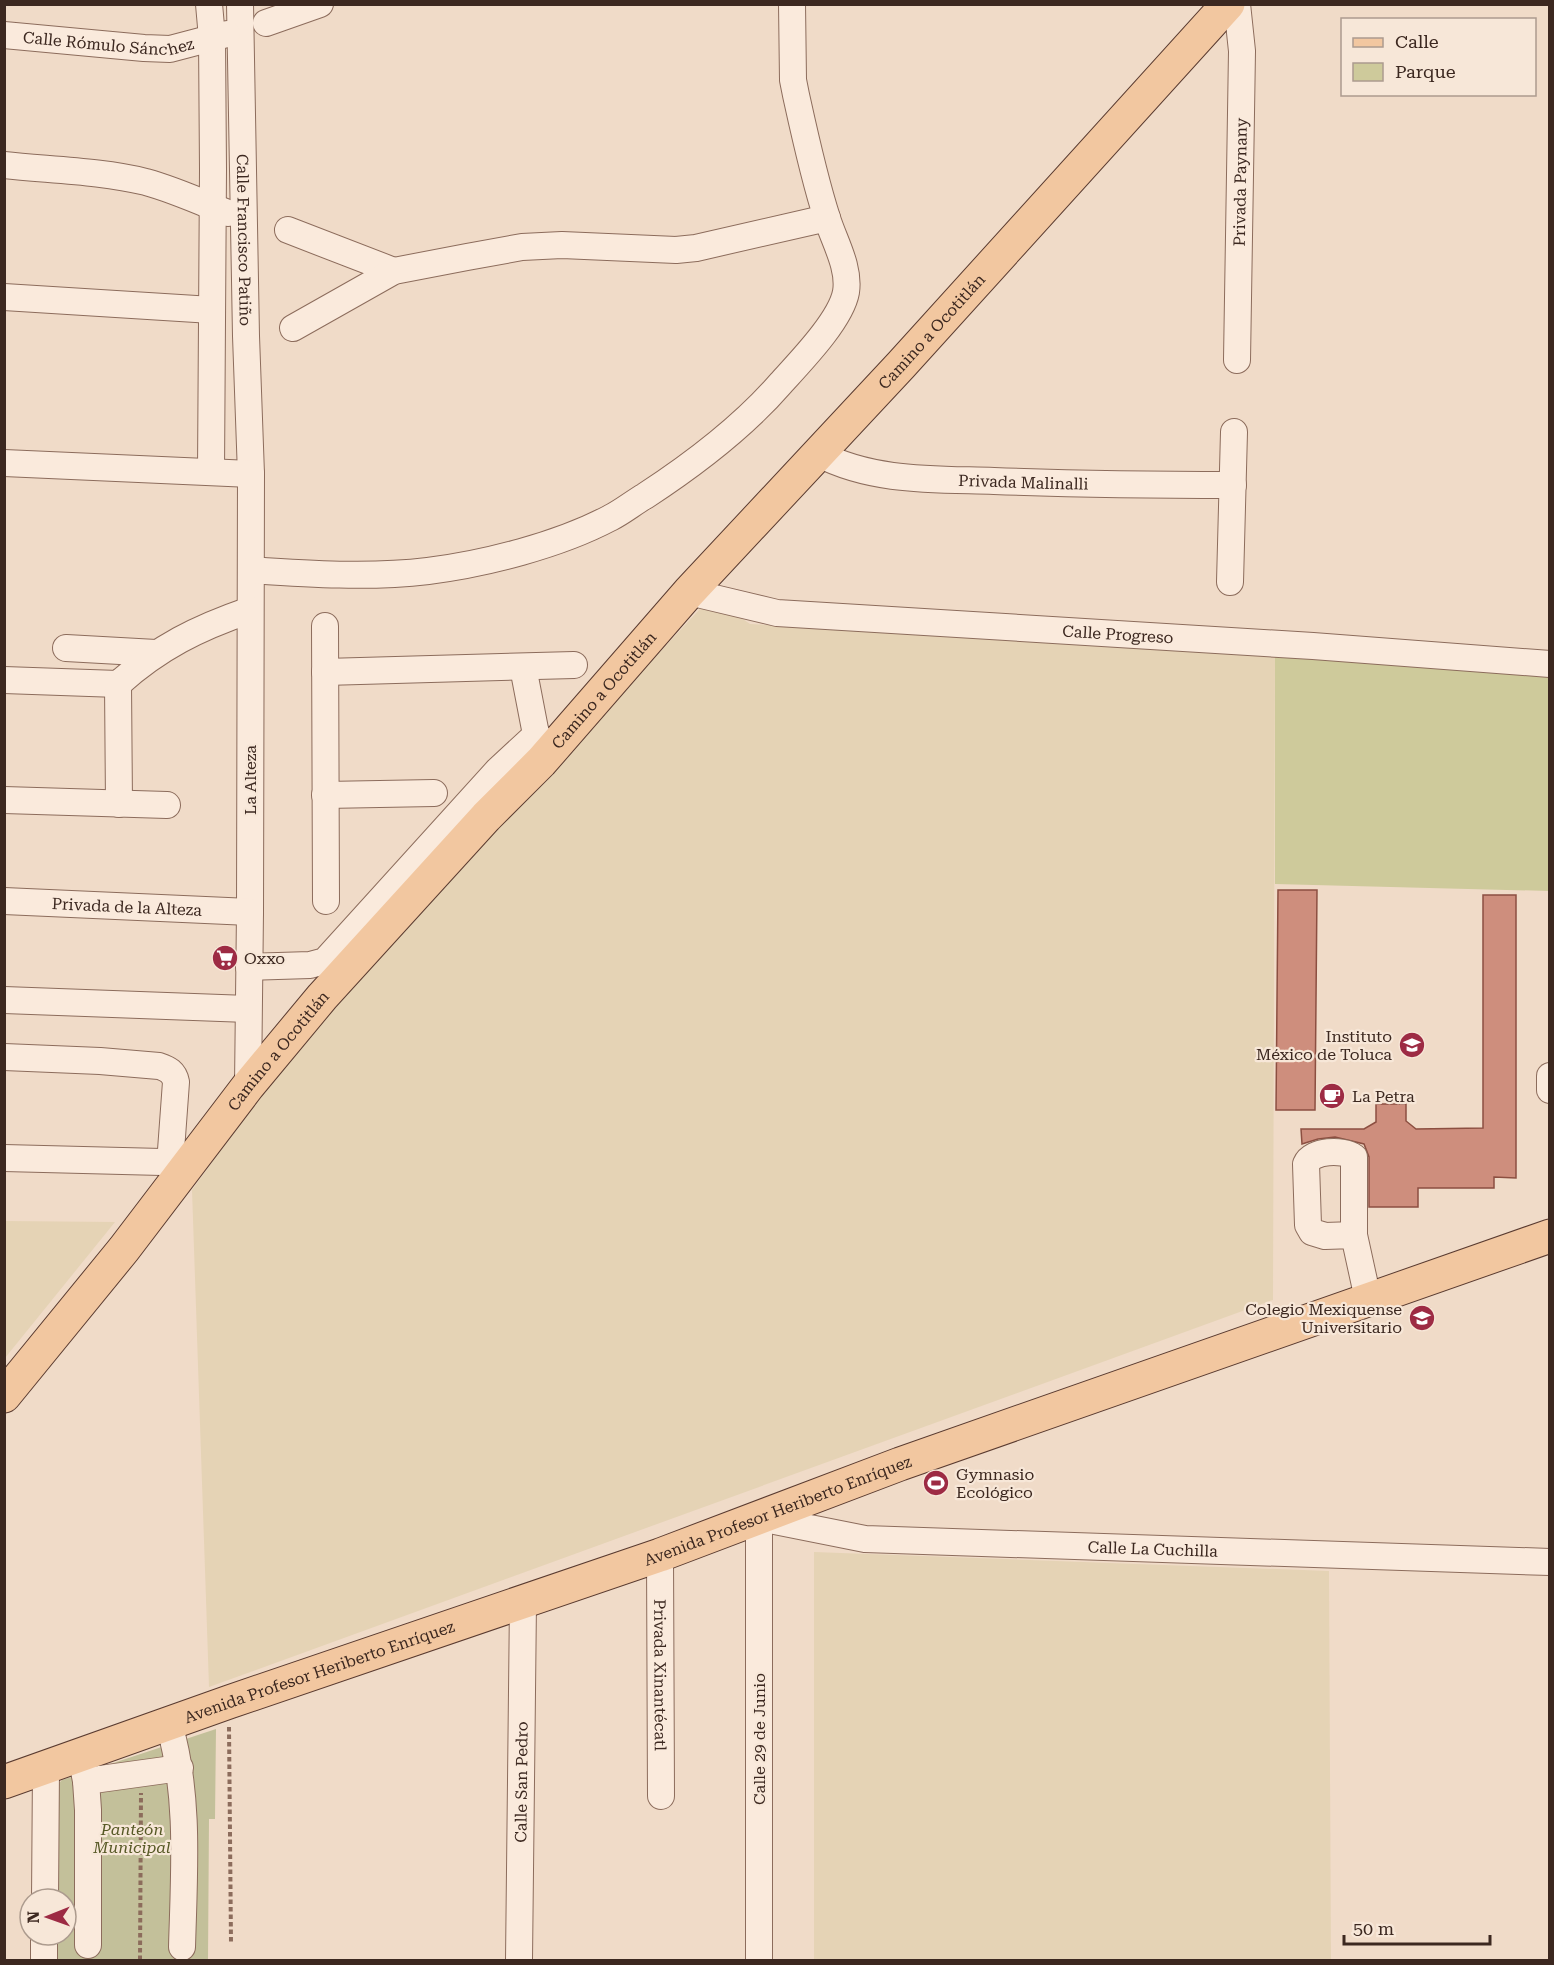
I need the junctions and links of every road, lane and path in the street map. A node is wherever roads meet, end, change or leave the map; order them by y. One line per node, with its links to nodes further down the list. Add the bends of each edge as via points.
1 (209, 4): 9 (street, Calle Francisco Patiño)
2 (240, 4): 7 (street, Calle Francisco Patiño)
3 (320, 4): 7 (street, Calle Rómulo Sánchez)
4 (792, 4): 12 (street, via 793,80)
5 (1228, 4): 21 (main road, Camino a Ocotitlán)
6 (1237, 4): 19 (street, Privada Paynany, via 1242,51)
7 (254, 26): 9 (street, Calle Rómulo Sánchez); 13 (street, Calle Francisco Patiño)
8 (4, 35): 9 (street, Calle Rómulo Sánchez, via 170,49)
9 (212, 38): 11 (street, Calle Francisco Patiño)
10 (4, 165): 11 (street, via 144,182)
11 (213, 207): 13 (street); 17 (street, Calle Francisco Patiño)
12 (827, 218): 15 (street, via 696,248 522,247); 26 (street, via 845,268 847,289 840,310 763,404 680,474 611,518 535,547 483,562 428,571 372,575)
13 (244, 220): 24 (street, Calle Francisco Patiño)
14 (288, 230): 15 (street)
15 (394, 272): 18 (street)
16 (4, 297): 17 (street)
17 (212, 310): 23 (street, Calle Francisco Patiño)
18 (293, 328)
19 (1237, 360)
20 (1234, 432): 25 (street)
21 (819, 454): 25 (street, Privada Malinalli, via 872,473 914,478); 28 (main road, Camino a Ocotitlán)
22 (4, 463): 23 (street)
23 (211, 472): 24 (street)
24 (251, 474): 26 (street, La Alteza)
25 (1233, 485): 27 (street)
26 (251, 570): 29 (street, La Alteza)
27 (1230, 582)
28 (689, 592): 33 (street, Calle Progreso, via 777,613); 39 (main road, Camino a Ocotitlán)
29 (250, 610): 32 (street, via 193,631); 47 (street, La Alteza)
30 (325, 626): 36 (street)
31 (66, 648): 32 (street)
32 (156, 653): 38 (street)
33 (1550, 664)
34 (574, 665): 35 (street)
35 (523, 667): 36 (street); 39 (street)
36 (325, 672): 41 (street)
37 (4, 680): 38 (street)
38 (117, 684): 43 (street)
39 (539, 748): 48 (street, via 518,750 325,961); 53 (main road, Camino a Ocotitlán, via 486,817 322,997)
40 (434, 793): 41 (street)
41 (325, 795): 46 (street)
42 (4, 800): 43 (street)
43 (119, 804): 44 (street)
44 (167, 805)
45 (4, 901): 47 (street, Privada de la Alteza)
46 (326, 901)
47 (250, 912): 48 (street, La Alteza)
48 (249, 967): 50 (street, La Alteza)
49 (4, 1000): 50 (street)
50 (248, 1009): 53 (street, La Alteza)
51 (4, 1057): 56 (street, via 100,1061 168,1069 176,1082)
52 (1550, 1076): 54 (street)
53 (248, 1086): 56 (main road, Camino a Ocotitlán)
54 (1550, 1090)
55 (4, 1158): 56 (street)
56 (178, 1167): 60 (main road, Camino a Ocotitlán, via 124,1249)
57 (1354, 1235): 59 (street)
58 (1550, 1236): 59 (main road, Avenida Profesor Heriberto Enríquez)
59 (1368, 1299): 61 (main road, Avenida Profesor Heriberto Enríquez, via 900,1464)
60 (4, 1396)
61 (759, 1518): 62 (main road, Avenida Profesor Heriberto Enríquez); 63 (street, Calle La Cuchilla, via 865,1539); 79 (street, Calle 29 de Junio)
62 (660, 1555): 64 (main road, Avenida Profesor Heriberto Enríquez); 72 (street, Privada Xinantécatl)
63 (1550, 1562)
64 (523, 1602): 65 (main road, Avenida Profesor Heriberto Enríquez); 78 (street, Calle San Pedro)
65 (229, 1702): 66 (main road, Avenida Profesor Heriberto Enríquez); 74 (path)
66 (169, 1724): 68 (main road, Avenida Profesor Heriberto Enríquez); 69 (street)
67 (46, 1768): 68 (main road, Avenida Profesor Heriberto Enríquez); 71 (main road, Avenida Profesor Heriberto Enríquez); 73 (street)
68 (83, 1768): 70 (street); 75 (street)
69 (180, 1768): 70 (street); 76 (street)
70 (141, 1772): 77 (path)
71 (4, 1782)
72 (661, 1796)
73 (45, 1887)
74 (231, 1942)
75 (88, 1945)
76 (182, 1947)
77 (140, 1960)
78 (519, 1960)
79 (759, 1960)

